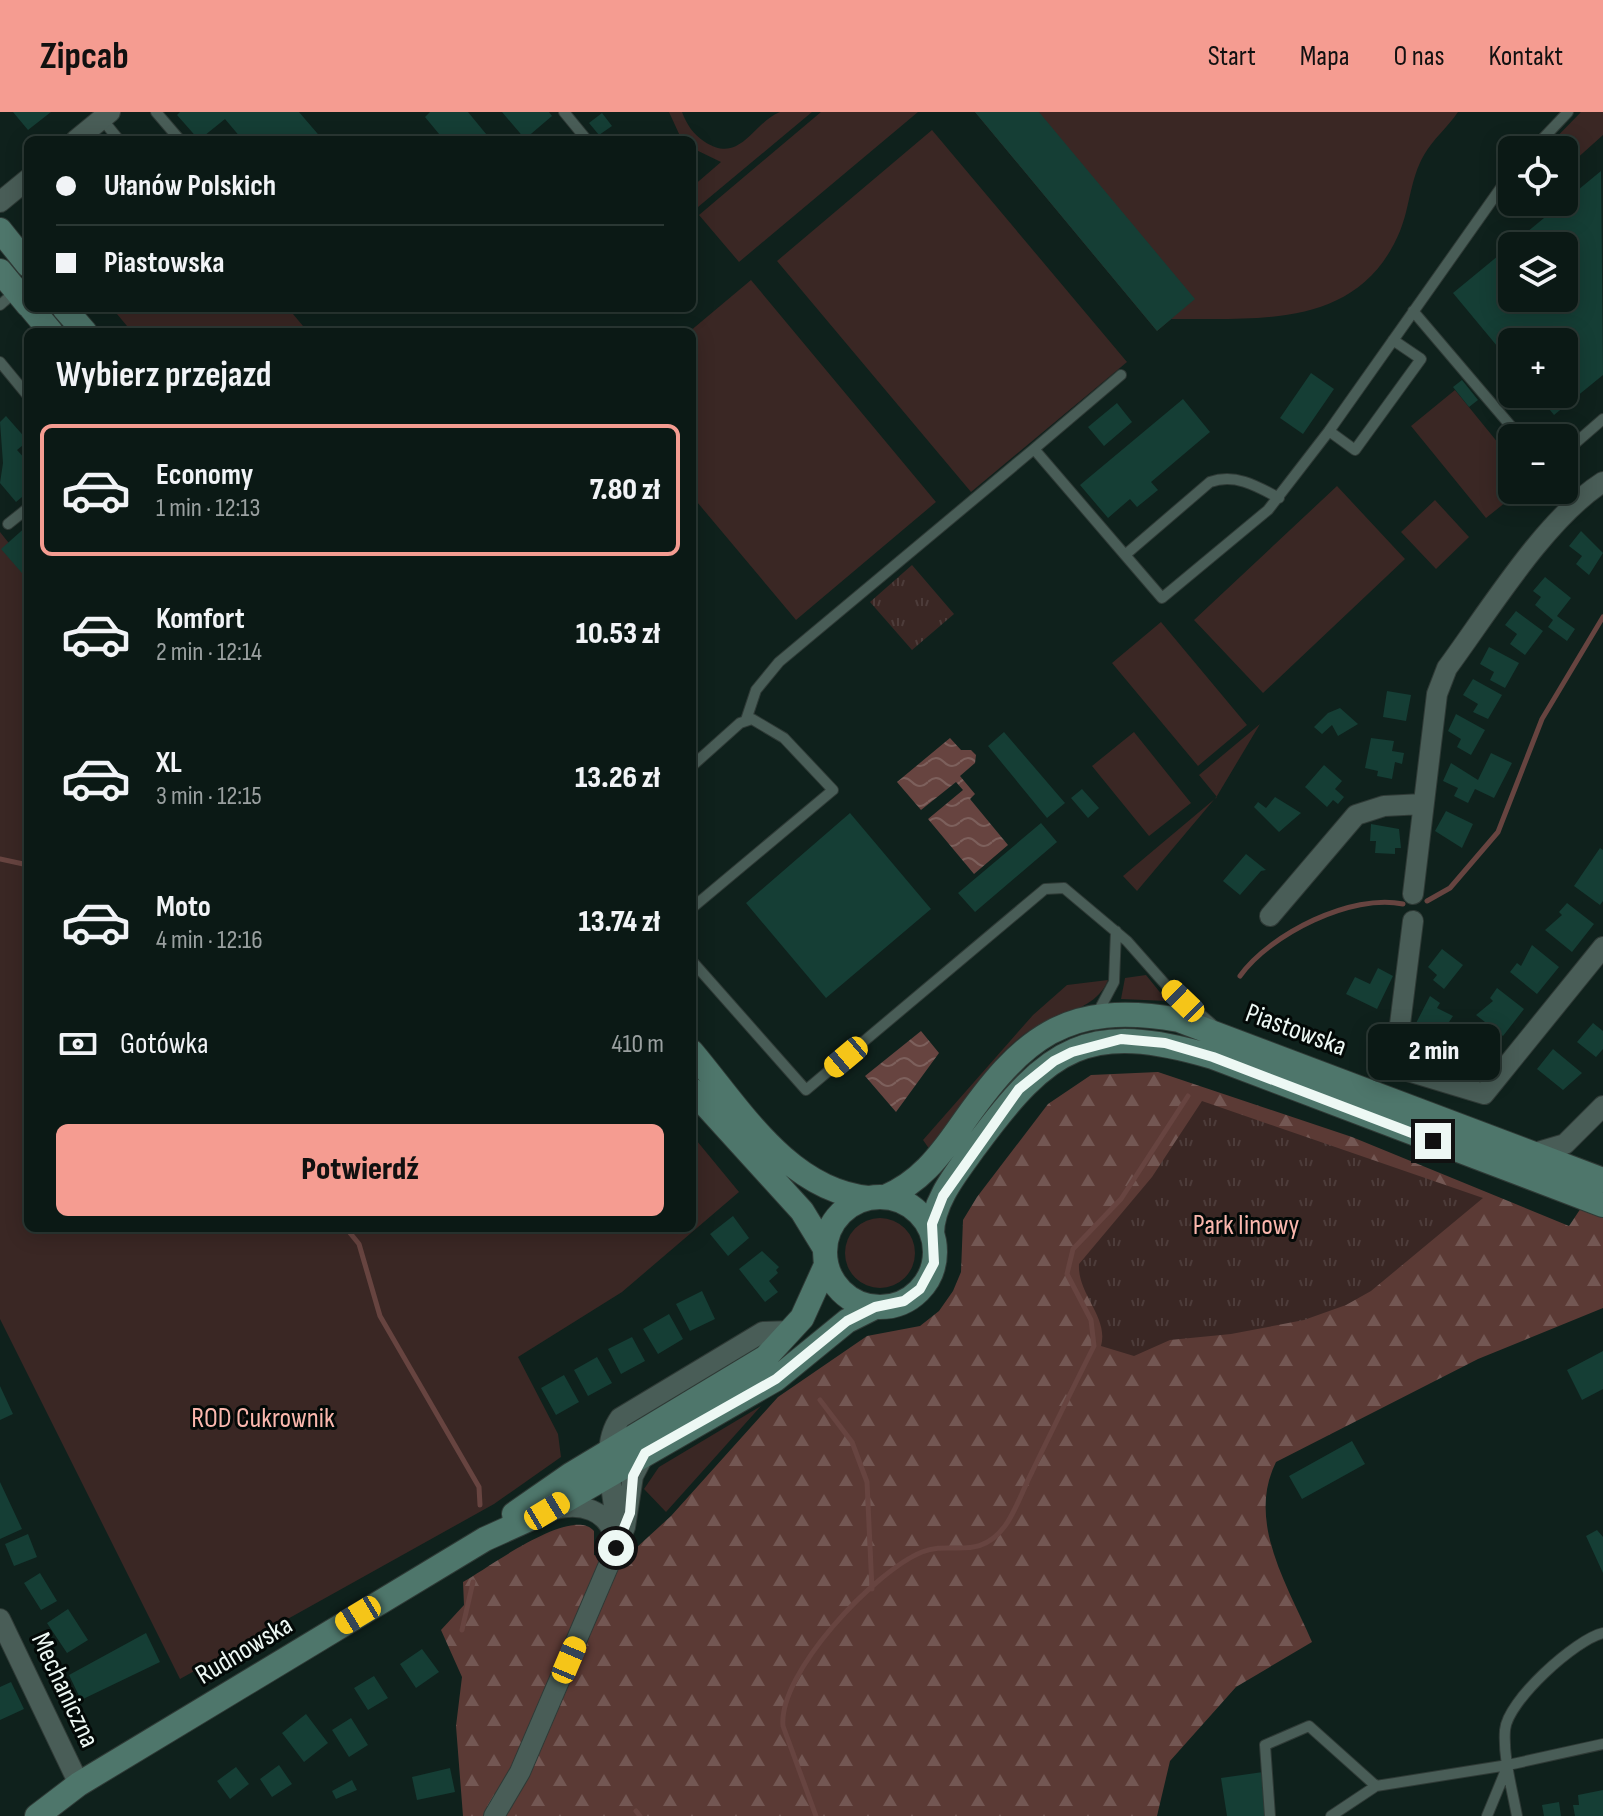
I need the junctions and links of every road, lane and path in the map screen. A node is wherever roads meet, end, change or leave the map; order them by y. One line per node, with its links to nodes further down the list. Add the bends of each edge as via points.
1 (156, 112): 7 (lane)
2 (564, 112): 8 (lane)
3 (1568, 112): 9 (lane)
4 (103, 114): 5 (street); 6 (lane)
5 (80, 136)
6 (117, 136)
7 (177, 136)
8 (584, 136)
9 (1545, 136)
10 (24, 182): 12 (street)
11 (1498, 192): 17 (lane)
12 (0, 202)
13 (0, 230): 14 (main road)
14 (24, 260)
15 (0, 271): 16 (main road)
16 (19, 302)
17 (1413, 311): 22 (lane); 27 (lane)
18 (30, 312): 20 (main road)
19 (68, 312): 21 (main road)
20 (47, 328)
21 (82, 328)
22 (1393, 340): 28 (lane); 28 (lane, via 1421,359 1355,450)
23 (0, 362): 25 (lane)
24 (1121, 375): 30 (lane)
25 (24, 391)
26 (1603, 419): 29 (lane)
27 (1509, 424)
28 (1329, 431): 32 (lane)
29 (1578, 441)
30 (1034, 449): 35 (lane); 36 (lane, via 779,662 756,690)
31 (1603, 482): 38 (street, via 1551,532 1447,668 1437,694)
32 (1279, 498): 35 (lane, via 1243,481 1210,482); 35 (lane, via 1162,598)
33 (24, 511): 34 (lane)
34 (8, 524)
35 (1125, 555)
36 (746, 720): 37 (lane); 40 (lane, via 758,720 784,738 833,790)
37 (696, 763)
38 (1423, 804): 39 (street); 41 (street, via 1384,806 1356,815)
39 (1413, 894)
40 (696, 905)
41 (1270, 916)
42 (1413, 921): 44 (street, via 1396,1056 1411,1072 1484,1094)
43 (1116, 931): 45 (lane, via 1064,888 1045,889 806,1090); 46 (lane, via 1114,982); 47 (lane, via 1183,1001)
44 (1603, 947)
45 (696, 966)
46 (1094, 1017): 47 (main road, Piastowska, via 1143,1013); 53 (main road, Piastowska, via 1053,1030 1017,1055 927,1169 909,1185)
47 (1234, 1039): 51 (main road, Piastowska)
48 (696, 1057): 53 (main road, via 790,1163 824,1188)
49 (696, 1094): 56 (main road, via 802,1211)
50 (1603, 1106): 51 (street, via 1565,1144)
51 (1531, 1154): 52 (main road, Piastowska)
52 (1603, 1180)
53 (876, 1198): 55 (main road, via 914,1208); 56 (main road, via 852,1204 838,1215)
54 (1603, 1205): 55 (main road, Piastowska, via 1213,1057 1165,1043 1121,1039 1072,1052 1019,1089 943,1196)
55 (932, 1234): 57 (main road, via 935,1253 926,1281 904,1301)
56 (825, 1256): 57 (main road, via 840,1291); 59 (main road, Rudnowska, via 792,1331 766,1357)
57 (875, 1307): 58 (main road, Rudnowska, via 847,1321 776,1379)
58 (645, 1453): 59 (main road, Rudnowska); 62 (street, via 633,1476 630,1513)
59 (611, 1462): 60 (main road, Rudnowska); 61 (main road, Rudnowska, via 545,1492); 62 (street)
60 (547, 1511): 61 (main road, Rudnowska); 62 (street, via 581,1506 601,1514 614,1532)
61 (485, 1539): 67 (main road, Rudnowska)
62 (616, 1548): 70 (street, via 520,1772)
63 (0, 1619): 67 (street, Mechaniczna)
64 (1603, 1633): 66 (lane, via 1576,1645 1513,1708 1505,1727)
65 (1603, 1744): 66 (lane)
66 (1508, 1765): 68 (lane); 73 (lane); 74 (lane)
67 (79, 1784): 69 (main road, Rudnowska)
68 (1376, 1786): 71 (lane, via 1309,1726 1265,1745); 72 (lane)
69 (37, 1816)
70 (494, 1816)
71 (1270, 1816)
72 (1331, 1816)
73 (1487, 1816)
74 (1517, 1816)

